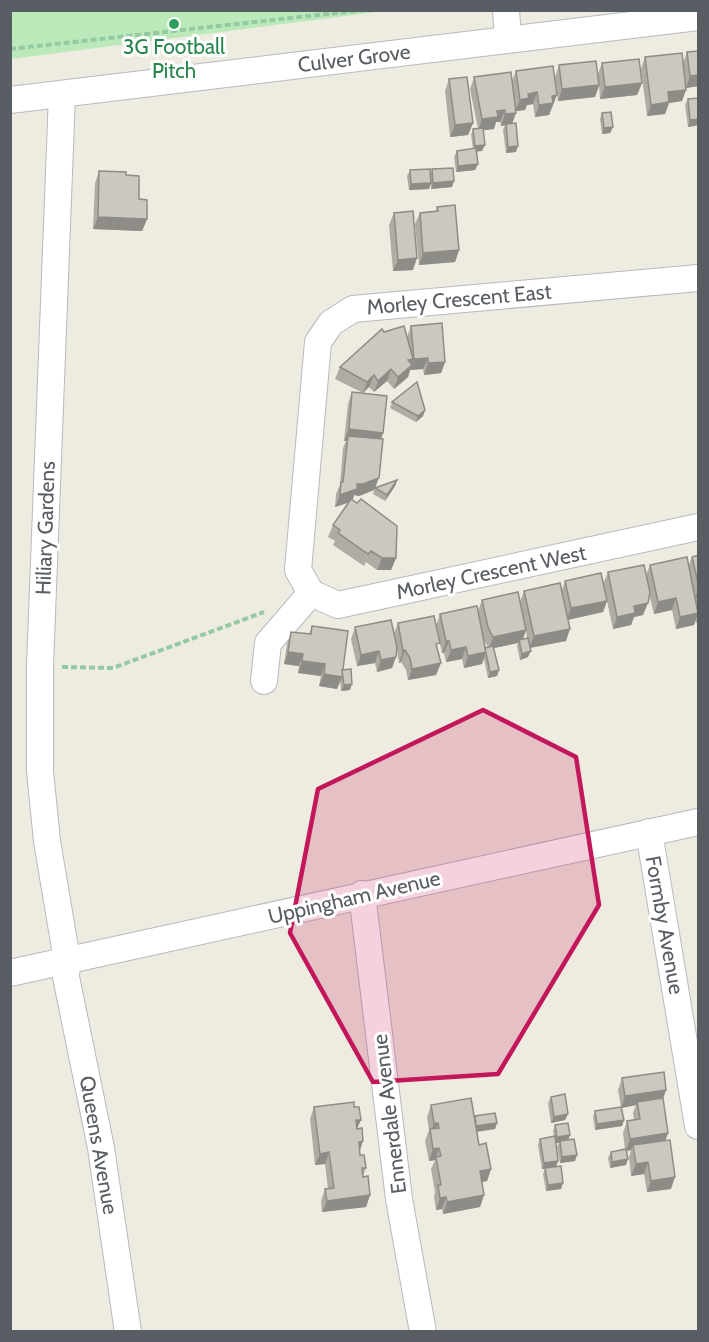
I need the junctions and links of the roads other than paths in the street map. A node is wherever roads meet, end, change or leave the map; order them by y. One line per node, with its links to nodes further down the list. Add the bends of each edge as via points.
1 (506, 10): 3 (street)
2 (687, 15): 3 (street, Culver Grove)
3 (508, 39): 4 (street, Culver Grove)
4 (62, 94): 5 (street, Culver Grove); 13 (street, Hiliary Gardens, via 40,666 40,771 46,841)
5 (10, 100)
6 (699, 278): 8 (street, Morley Crescent East, via 354,309 331,323 318,342 298,570)
7 (699, 527): 8 (street, Morley Crescent West, via 338,605)
8 (311, 593): 9 (street, via 268,642)
9 (264, 681)
10 (699, 822): 11 (street, Uppingham Avenue)
11 (649, 832): 12 (street, Uppingham Avenue); 15 (street, Formby Avenue)
12 (362, 894): 13 (street, Uppingham Avenue); 17 (street, Ennerdale Avenue, via 399,1199)
13 (67, 960): 14 (street, Uppingham Avenue); 16 (street, Queens Avenue, via 66,977 101,1148)
14 (10, 973)
15 (699, 1125)
16 (128, 1332)
17 (423, 1332)

